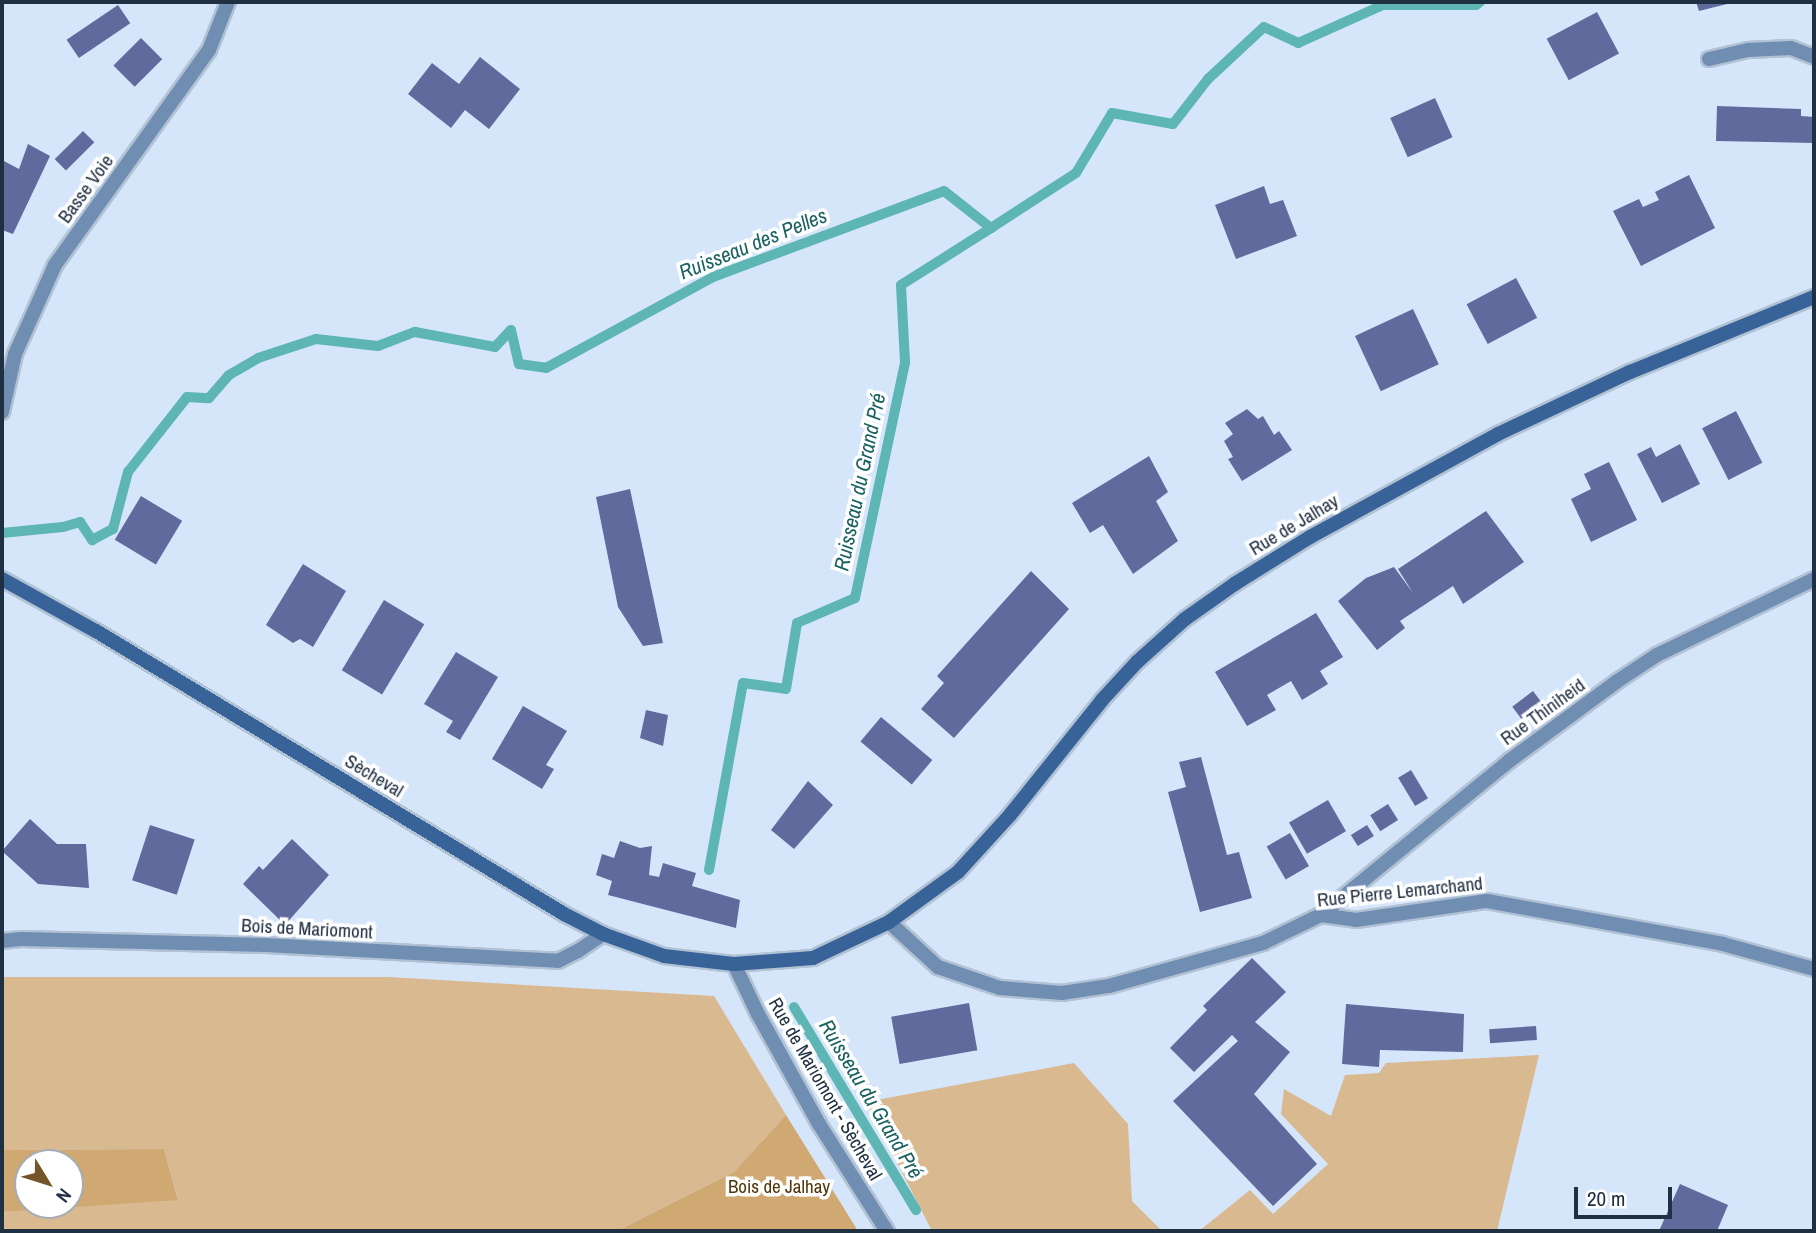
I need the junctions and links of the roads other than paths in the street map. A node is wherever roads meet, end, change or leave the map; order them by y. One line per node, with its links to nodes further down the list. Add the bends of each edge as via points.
1 (228, 2): 5 (street, Basse Voie, via 209,50 55,265 15,354)
2 (1814, 57): 3 (street, via 1791,48 1748,50)
3 (1709, 59)
4 (1814, 297): 9 (main road, Rue de Jalhay, via 1629,372 1498,434 1236,583 1185,619 1137,662 958,872)
5 (2, 412)
6 (1814, 579): 8 (street, Rue Thiniheid, via 1657,654 1509,761)
7 (5, 580): 10 (main road, Sècheval)
8 (1321, 915): 9 (street, Rue Pierre Lemarchand, via 1263,943 1109,986 1062,993 1000,988 938,967); 13 (street, Rue Pierre Lemarchand, via 1356,920 1487,901 1713,942)
9 (889, 922): 12 (main road, Rue de Jalhay, via 813,958)
10 (603, 934): 11 (street, Bois de Mariomont, via 558,961 266,945); 12 (main road, Sècheval, via 664,956)
11 (2, 941)
12 (734, 964): 14 (street, Rue de Mariomont - Sècheval, via 819,1124)
13 (1814, 969)
14 (887, 1231)

